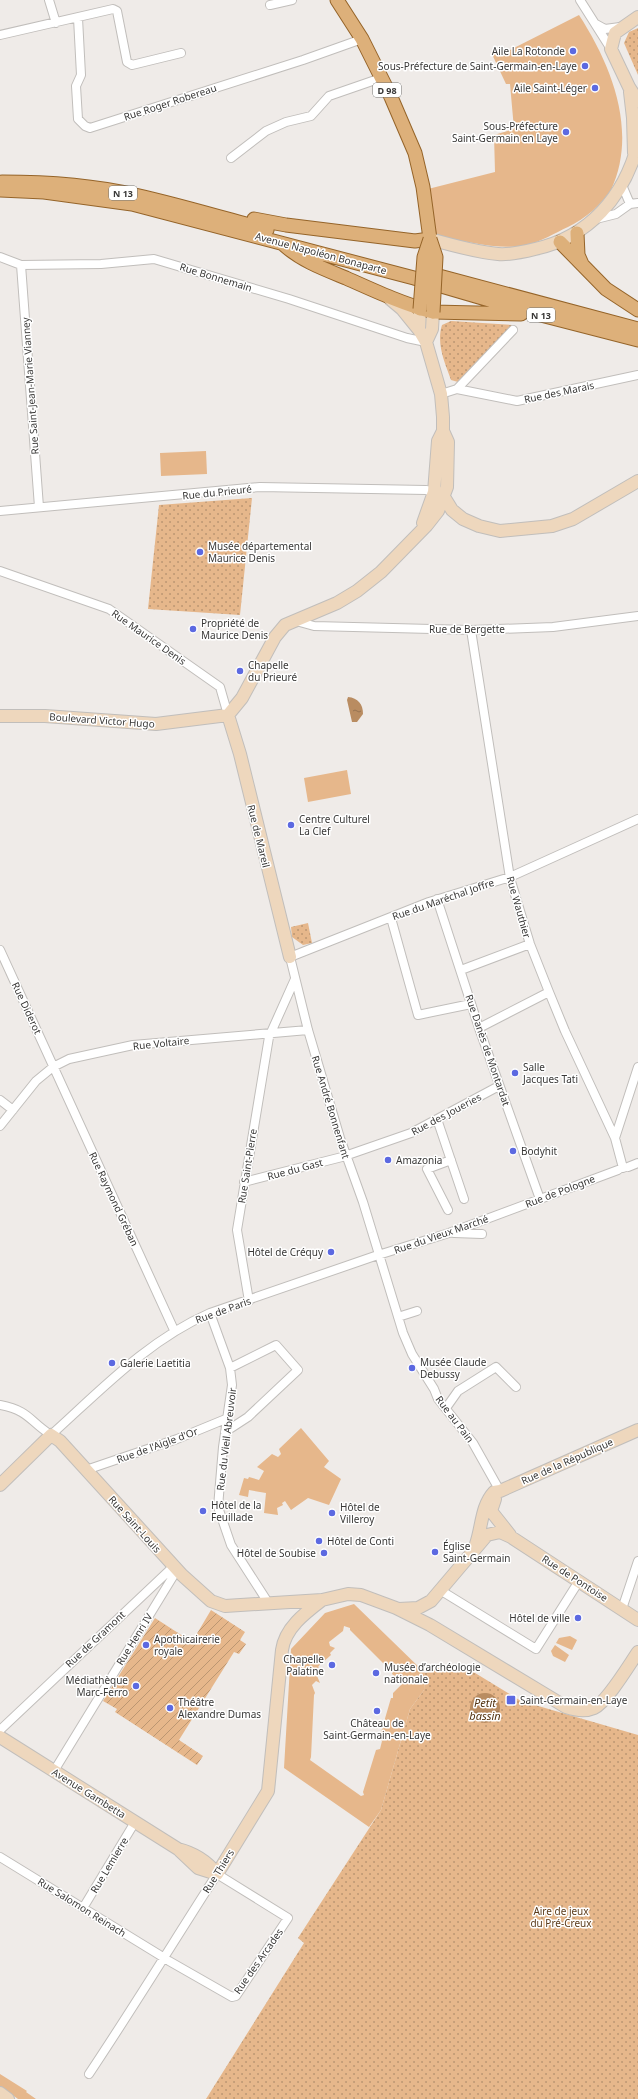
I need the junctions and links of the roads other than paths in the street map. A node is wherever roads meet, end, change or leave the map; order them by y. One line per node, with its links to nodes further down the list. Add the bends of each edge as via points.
1 (49, 0): 8 (street)
2 (292, 0): 5 (street)
3 (337, 0): 12 (main road, D 98)
4 (580, 0): 9 (street)
5 (270, 5)
6 (638, 17): 10 (main road)
7 (78, 18): 8 (street); 12 (street, Rue Roger Robereau, via 81,74 76,86 78,119 90,128); 14 (street, via 110,9 117,11 129,64)
8 (56, 23): 11 (street)
9 (594, 24): 10 (street, via 605,29); 13 (street)
10 (623, 26): 13 (main road, via 615,33)
11 (0, 35)
12 (362, 39): 15 (main road, D 98)
13 (611, 49): 16 (main road)
14 (181, 53)
15 (381, 78): 19 (street, via 329,96 311,116 286,122 266,131); 28 (main road, D 98, via 416,153)
16 (629, 87): 17 (main road); 20 (main road, via 634,118)
17 (638, 101)
18 (638, 144): 20 (main road)
19 (231, 158)
20 (634, 158): 22 (main road)
21 (0, 182): 26 (main road, Avenue Napoléon Bonaparte / N 13, via 38,182 127,193)
22 (622, 185): 24 (street); 25 (main road, via 607,208)
23 (0, 190): 30 (main road, Avenue Napoléon Bonaparte / N 13, via 44,192 132,204)
24 (634, 204): 25 (street, via 616,214)
25 (596, 219): 27 (main road)
26 (243, 223): 28 (main road, via 250,218 286,225 415,240); 39 (main road, Avenue Napoléon Bonaparte / N 13)
27 (577, 233): 29 (main road); 33 (main road, via 578,255)
28 (430, 239): 29 (main road, via 499,254 521,252); 35 (main road, D 98, bridge, via 424,257); 37 (main road, D 98, bridge, via 436,257)
29 (560, 242): 33 (main road)
30 (283, 243): 34 (main road, via 296,256); 38 (main road, Avenue Napoléon Bonaparte / N 13)
31 (0, 257): 32 (street, Rue Bonnemain)
32 (21, 265): 43 (street, Rue Bonnemain, via 101,264 154,259); 49 (street, Rue Saint-Jean-Marie Vianney)
33 (583, 267): 36 (main road, via 618,298)
34 (388, 297): 35 (main road); 40 (main road)
35 (420, 309): 37 (main road); 40 (main road, D 98)
36 (638, 310)
37 (433, 312): 38 (main road); 43 (main road, D 98, via 432,329)
38 (537, 314): 42 (main road, Avenue Napoléon Bonaparte / N 13)
39 (638, 329)
40 (419, 330): 43 (main road)
41 (513, 330): 45 (street)
42 (638, 340)
43 (426, 342): 46 (main road)
44 (638, 375): 45 (street, Rue des Marais, via 517,401)
45 (456, 389): 46 (street)
46 (441, 394): 48 (main road, via 443,431 448,442 448,479)
47 (638, 482): 48 (main road, via 573,519 552,526 515,528 470,514)
48 (439, 495): 49 (street, Rue du Prieuré, via 426,490 260,487); 53 (main road, via 438,511 381,572 337,603)
49 (39, 507): 50 (street, Rue du Prieuré)
50 (0, 511)
51 (0, 570): 55 (street, Rue Maurice Denis, via 109,609 220,687)
52 (638, 616): 54 (street, Rue de Bergette, via 553,627)
53 (295, 620): 54 (street, Rue de Bergette, via 314,626); 55 (main road, via 278,632 242,698)
54 (471, 630): 58 (street, Rue Wauthier)
55 (228, 715): 56 (main road, Boulevard Victor Hugo, via 156,724 45,716); 63 (main road, Rue de Mareil)
56 (0, 716)
57 (638, 818): 58 (street, Rue du Maréchal Joffre)
58 (510, 877): 59 (street, Rue du Maréchal Joffre); 61 (street, Rue Wauthier)
59 (438, 899): 60 (street, Rue du Maréchal Joffre); 64 (street, Rue Danès de Montardat)
60 (391, 918): 63 (street, Rue du Maréchal Joffre); 67 (street, via 418,1015)
61 (530, 944): 64 (street); 66 (street, Rue Wauthier)
62 (0, 950): 71 (street, Rue Diderot)
63 (290, 958): 65 (street, Rue André Bonnenfant)
64 (461, 970): 67 (street, Rue Danès de Montardat)
65 (295, 979): 69 (street, Rue André Bonnenfant); 70 (street, Rue Saint-Pierre)
66 (549, 992): 68 (street); 78 (street, Rue Wauthier)
67 (471, 1004): 68 (street, Rue Danès de Montardat)
68 (479, 1028): 73 (street, Rue Danès de Montardat)
69 (308, 1030): 70 (street, Rue Voltaire); 79 (street, Rue André Bonnenfant)
70 (272, 1032): 71 (street, Rue Voltaire, via 133,1045 69,1059); 83 (street, Rue Saint-Pierre, via 269,1037)
71 (53, 1067): 75 (street, Rue Voltaire, via 36,1081); 95 (street, Rue Raymond Gréban)
72 (638, 1068): 78 (street)
73 (499, 1086): 76 (street, Rue des Joueries); 85 (street, Rue Danès de Montardat)
74 (0, 1100): 75 (street)
75 (13, 1110): 77 (street, Rue Voltaire)
76 (437, 1119): 79 (street, Rue des Joueries, via 411,1133); 80 (street)
77 (0, 1126)
78 (615, 1138): 82 (street, Rue Wauthier)
79 (345, 1155): 83 (street, Rue du Gast); 90 (street, Rue André Bonnenfant)
80 (451, 1160): 84 (street); 86 (street, via 427,1169)
81 (638, 1163): 82 (street, Rue de Pologne)
82 (623, 1168): 85 (street, Rue de Pologne)
83 (244, 1182): 91 (street, Rue Saint-Pierre, via 237,1230)
84 (464, 1199)
85 (540, 1199): 87 (street, Rue de Pologne)
86 (448, 1210)
87 (502, 1213): 88 (street, Rue du Vieux Marché)
88 (449, 1233): 89 (street); 90 (street, Rue du Vieux Marché)
89 (482, 1234)
90 (380, 1255): 91 (street, Rue de Paris); 94 (street, Rue au Pain)
91 (249, 1301): 93 (street, Rue de Paris)
92 (417, 1311): 94 (street)
93 (210, 1313): 95 (street, Rue de Paris); 96 (street, Rue du Vieil Abreuvoir)
94 (398, 1317): 99 (street, Rue au Pain, via 412,1354)
95 (174, 1330): 103 (street, Rue de Paris, via 113,1378)
96 (230, 1368): 100 (street, Rue du Vieil Abreuvoir, via 232,1385); 102 (street, via 276,1345 298,1370 248,1417)
97 (516, 1387): 99 (street, via 496,1367 458,1391)
98 (0, 1405): 103 (street, via 16,1408 29,1415)
99 (446, 1408): 106 (street, Rue au Pain, via 473,1443)
100 (228, 1418): 102 (street, Rue du Vieil Abreuvoir); 104 (street, Rue de l'Aigle d'Or, via 177,1439)
101 (637, 1431): 106 (main road, Rue de la République)
102 (225, 1432): 116 (street, Rue du Vieil Abreuvoir, via 218,1507 231,1544)
103 (51, 1435): 104 (main road, Rue Saint-Louis, via 60,1440); 105 (main road)
104 (86, 1470): 110 (main road, Rue Saint-Louis)
105 (0, 1485)
106 (500, 1491): 107 (main road, Rue de Pontoise, via 491,1511); 108 (main road, Rue de la République, via 489,1497)
107 (509, 1535): 108 (main road, Rue de Pontoise, via 500,1532 487,1535); 111 (main road, Rue de Pontoise)
108 (474, 1549): 112 (main road)
109 (638, 1561): 118 (street)
110 (175, 1568): 116 (main road, Rue Saint-Louis, via 211,1601 225,1606); 123 (street, Rue de Gramont); 125 (street, Rue Henri IV)
111 (579, 1582): 112 (street, via 536,1649); 118 (main road, Rue de Pontoise)
112 (440, 1590): 114 (main road)
113 (322, 1600): 115 (main road); 117 (main road, via 348,1594 361,1595); 120 (main road)
114 (431, 1601): 117 (main road, via 418,1608); 121 (main road, via 428,1613)
115 (297, 1602): 116 (main road); 120 (main road)
116 (269, 1604)
117 (396, 1608): 121 (main road)
118 (622, 1609): 119 (main road, Rue de Pontoise)
119 (638, 1620)
120 (296, 1622): 128 (main road, Rue Thiers, via 287,1633 283,1645 268,1791)
121 (430, 1625): 122 (main road, via 575,1710 589,1710 602,1703)
122 (638, 1652)
123 (0, 1730)
124 (0, 1737): 125 (main road, Avenue Gambetta)
125 (54, 1771): 126 (main road, Avenue Gambetta)
126 (135, 1822): 128 (main road, Avenue Gambetta, via 178,1850 188,1852 209,1863); 129 (street, Rue Lemierre)
127 (0, 1857): 129 (street, Rue Salomon Reinach)
128 (217, 1874): 130 (street, Rue Thiers); 130 (street, Rue des Arcades, via 288,1918 236,1996 232,1997)
129 (83, 1908): 130 (street, Rue Salomon Reinach)
130 (164, 1957): 131 (street, Rue Thiers)
131 (89, 2074)
132 (0, 2093): 133 (main road)
133 (8, 2099)

